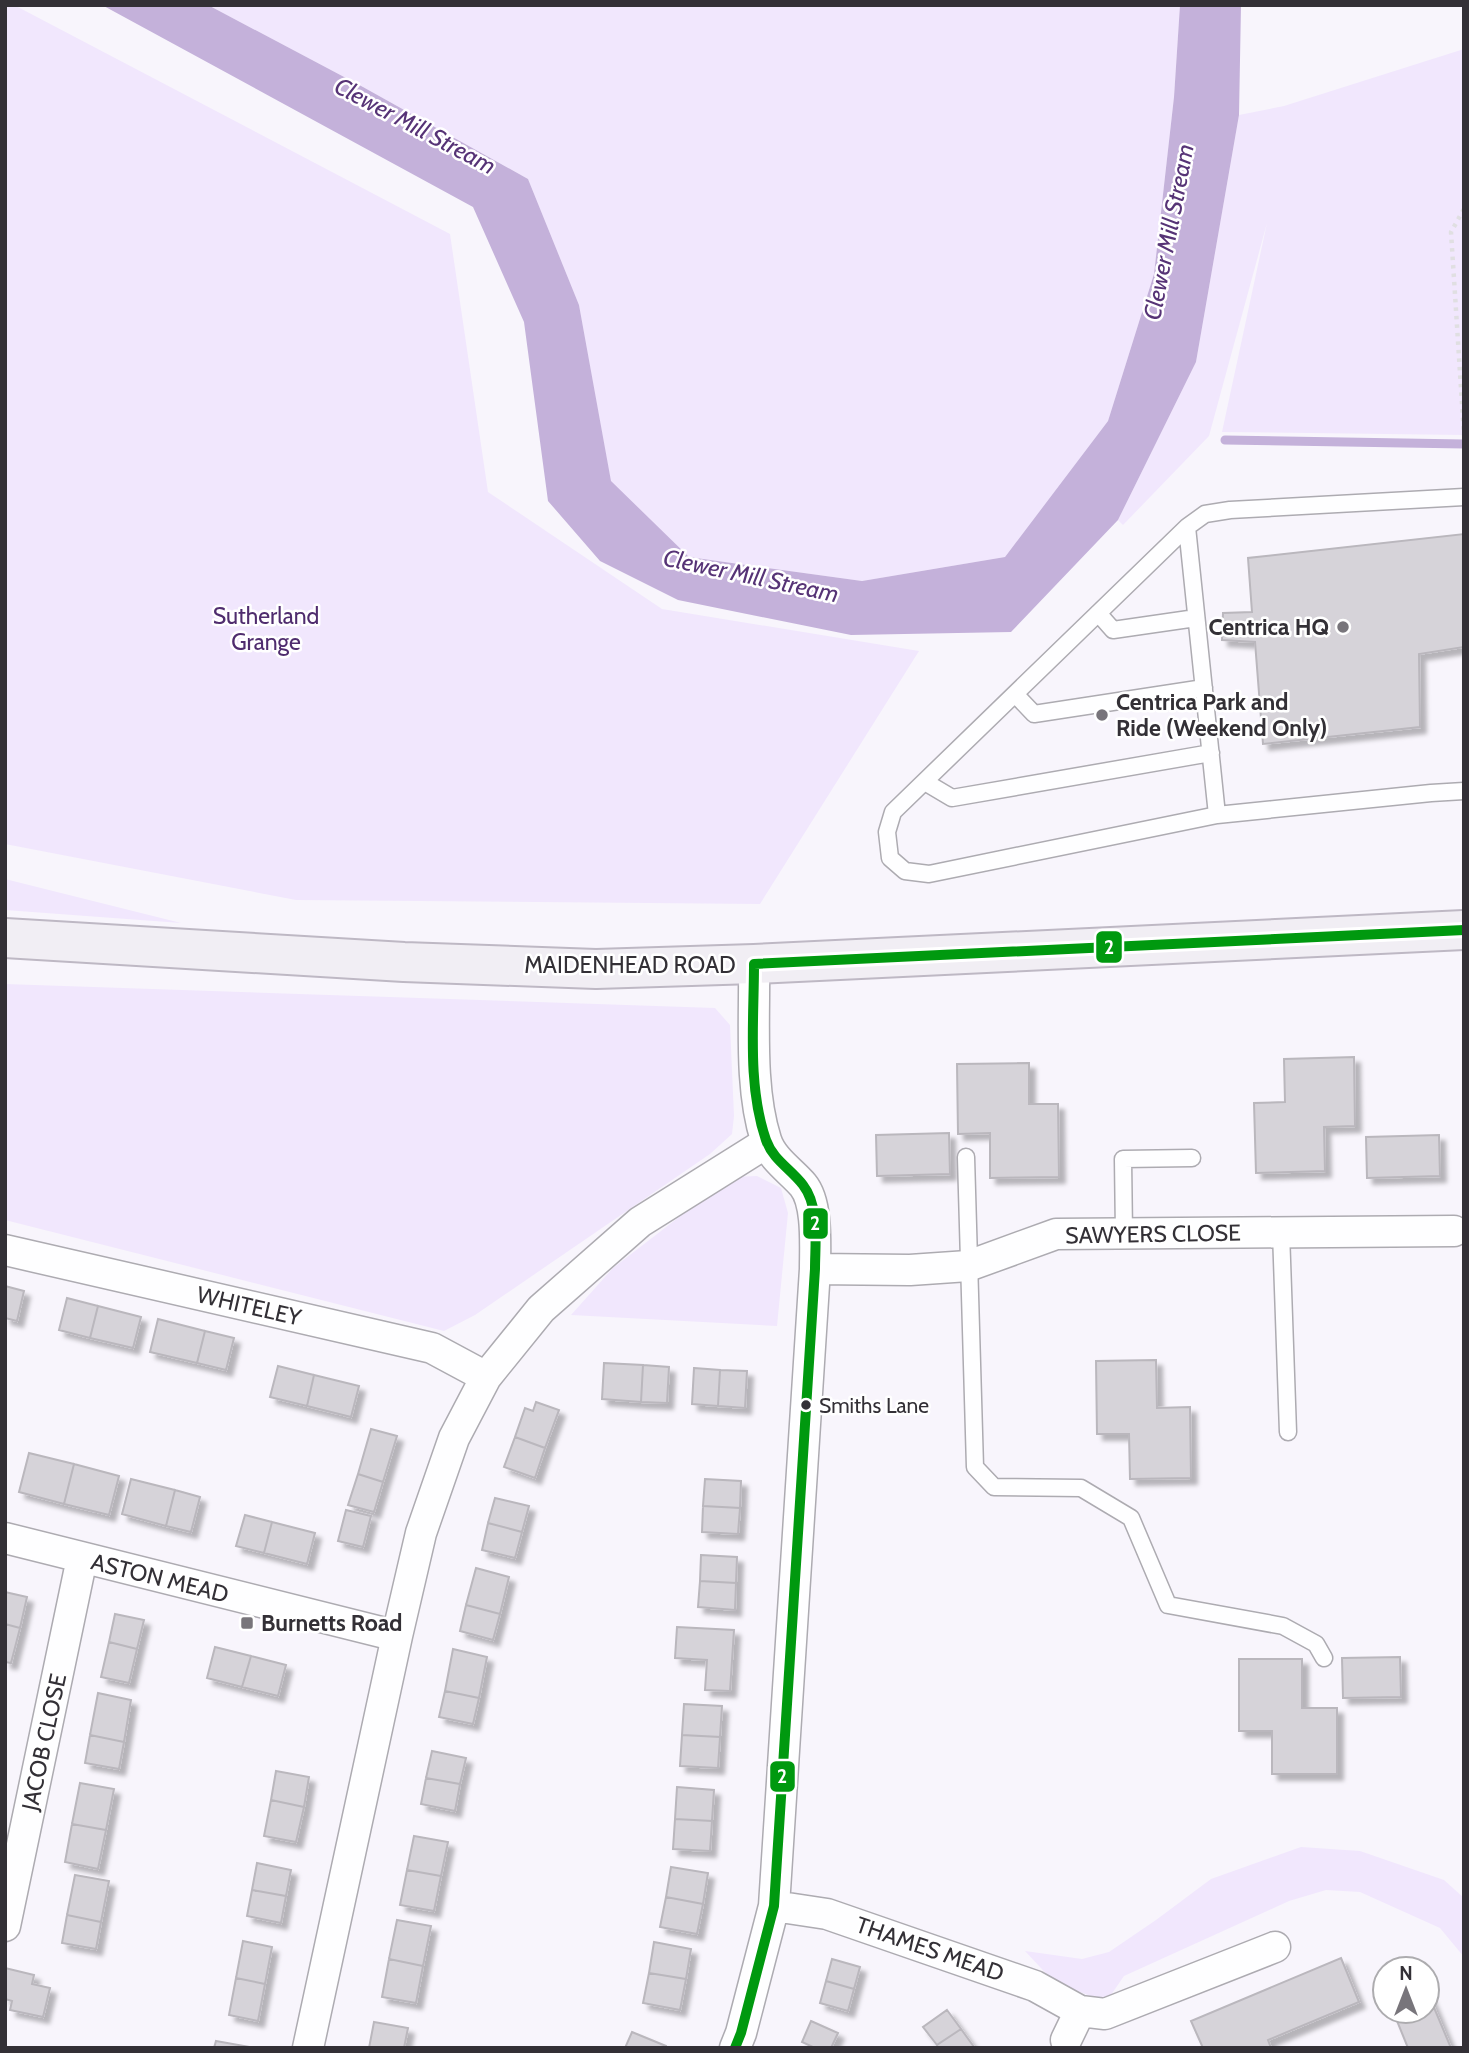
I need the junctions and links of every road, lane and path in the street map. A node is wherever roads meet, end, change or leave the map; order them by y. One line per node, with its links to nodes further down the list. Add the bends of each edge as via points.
1 (1464, 209): 2 (path, via 1451,232)
2 (1462, 396): 3 (path)
3 (1463, 425): 4 (path)
4 (1464, 435)
5 (1464, 497): 6 (lane, via 1230,510 1205,514)
6 (1187, 527): 7 (lane); 8 (lane)
7 (1098, 613): 8 (lane, via 1113,630); 10 (lane)
8 (1196, 618): 9 (lane)
9 (1204, 688): 10 (lane, via 1034,714); 11 (lane)
10 (1015, 694): 12 (lane)
11 (1211, 753): 12 (lane, via 952,798); 14 (lane)
12 (925, 782): 14 (lane, via 893,812 887,832 890,858 905,871 929,874)
13 (1464, 791): 14 (lane)
14 (1217, 816)
15 (1464, 930): 17 (main road, MAIDENHEAD ROAD)
16 (5, 938): 17 (main road, MAIDENHEAD ROAD, via 596,969)
17 (754, 964): 18 (street, via 756,1095)
18 (766, 1143): 26 (street, via 806,1188 815,1219); 27 (street, via 640,1222 541,1309)
19 (966, 1157): 25 (lane)
20 (1192, 1158): 23 (lane, via 1123,1159)
21 (1454, 1231): 22 (street, SAWYERS CLOSE)
22 (1282, 1232): 23 (street, SAWYERS CLOSE); 28 (lane)
23 (1124, 1234): 25 (street, SAWYERS CLOSE, via 1056,1234)
24 (5, 1250): 27 (street, WHITELEY, via 432,1348)
25 (968, 1266): 26 (street, SAWYERS CLOSE); 32 (lane, via 975,1467 994,1487 1081,1488 1130,1518 1168,1605 1283,1626 1316,1644)
26 (815, 1269): 33 (street)
27 (486, 1377): 31 (street, via 454,1438 421,1533)
28 (1288, 1432)
29 (5, 1538): 30 (street, ASTON MEAD)
30 (82, 1558): 31 (street, ASTON MEAD); 34 (street, JACOB CLOSE)
31 (397, 1636): 38 (street)
32 (1324, 1658)
33 (774, 1906): 36 (street, THAMES MEAD, via 827,1914 1035,1986); 39 (street)
34 (10, 1927)
35 (1275, 1947): 36 (street, via 1105,2014)
36 (1080, 2011): 37 (street)
37 (1066, 2040)
38 (308, 2048)
39 (735, 2048)

